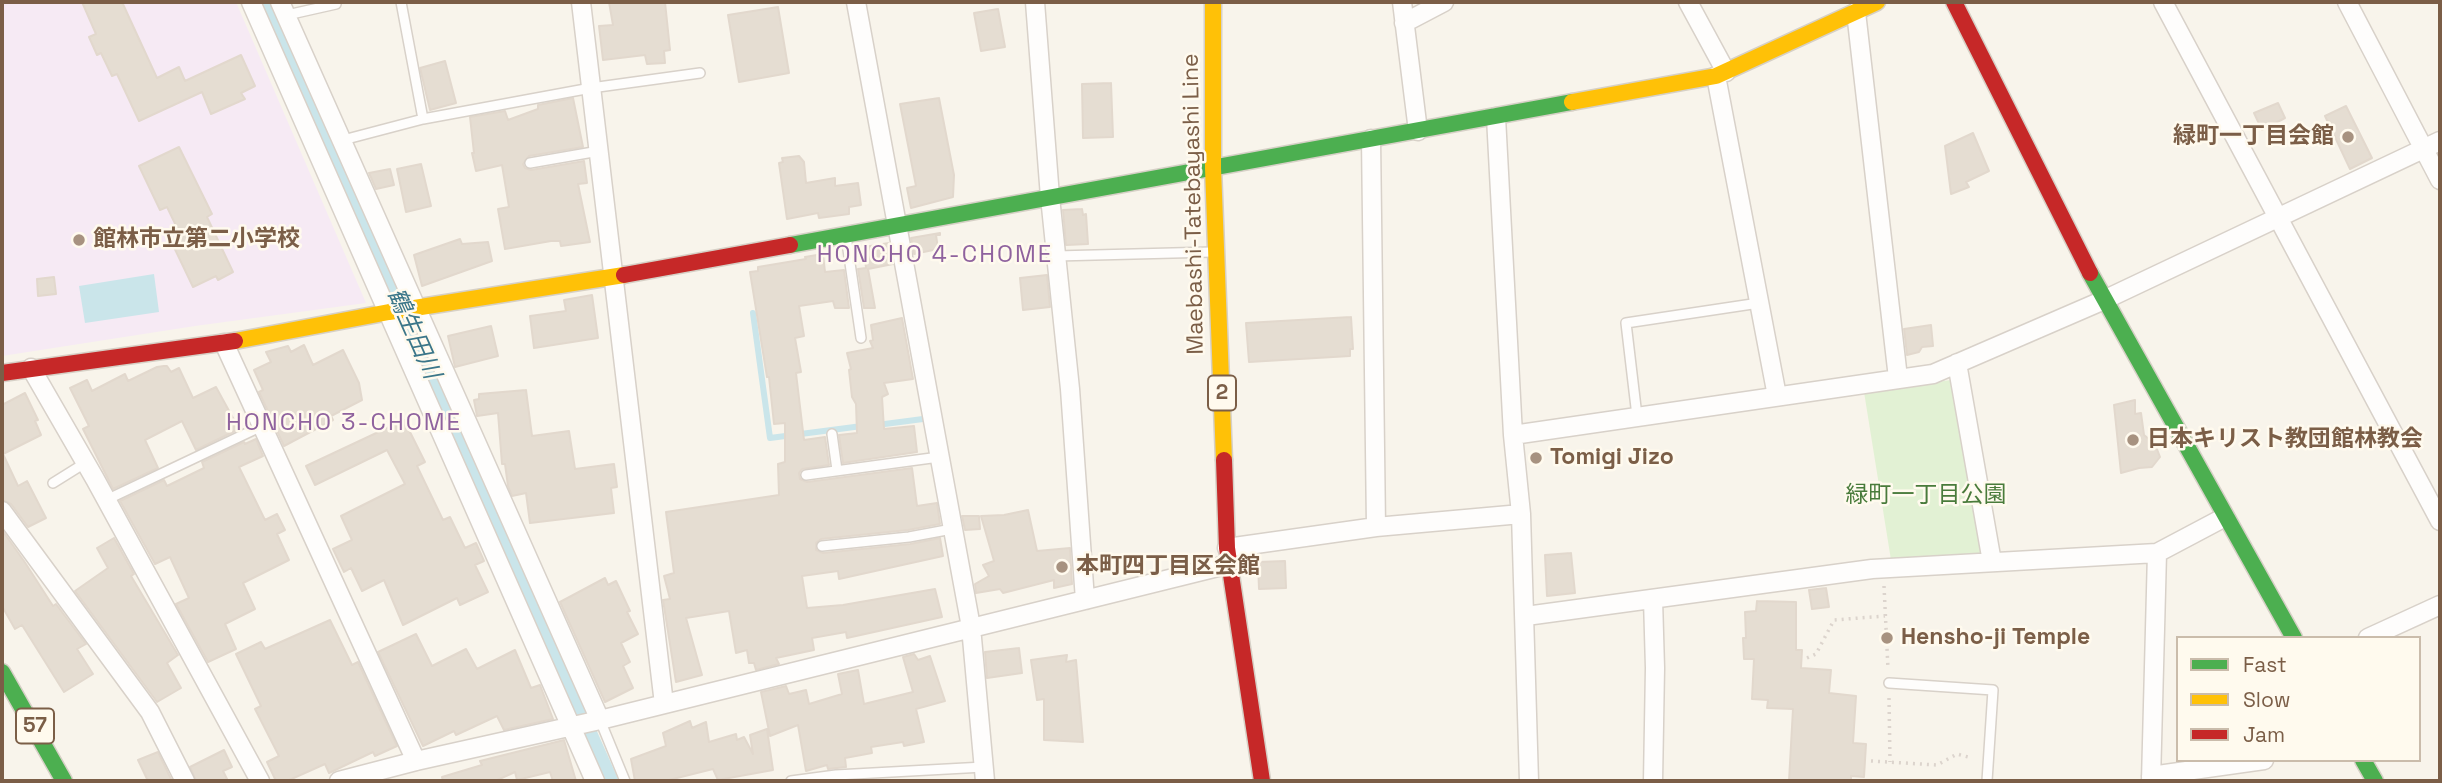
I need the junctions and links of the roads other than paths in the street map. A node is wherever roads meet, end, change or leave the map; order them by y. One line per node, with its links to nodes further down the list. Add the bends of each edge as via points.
1 (251, 2): 41 (street)
2 (401, 2): 22 (lane)
3 (581, 2): 20 (street)
4 (856, 2): 33 (street)
5 (1035, 2): 31 (street)
6 (1213, 2): 29 (street, Maebashi-Tatebayashi Line / 2)
7 (1402, 2): 17 (street)
8 (1444, 2): 17 (street)
9 (1688, 2): 19 (street)
10 (1877, 2): 16 (street)
11 (1954, 2): 38 (street)
12 (2163, 2): 32 (street)
13 (2347, 2): 26 (street)
14 (335, 4): 15 (lane)
15 (284, 9): 25 (street)
16 (1856, 12): 19 (street); 47 (street)
17 (1404, 23): 23 (street)
18 (699, 73): 20 (lane)
19 (1721, 74): 21 (street); 39 (street)
20 (591, 88): 22 (lane); 27 (street)
21 (1496, 117): 23 (street); 52 (street)
22 (423, 119): 25 (lane)
23 (1418, 131): 24 (street)
24 (1371, 139): 29 (street); 63 (street)
25 (343, 141): 40 (street)
26 (2432, 145): 30 (street); 32 (street)
27 (599, 152): 28 (lane); 37 (street)
28 (530, 163)
29 (1213, 168): 31 (street); 35 (street, Maebashi-Tatebayashi Line / 2)
30 (2440, 180)
31 (1050, 197): 33 (street); 36 (street)
32 (2278, 218): 38 (street); 62 (street)
33 (896, 226): 34 (street); 53 (street)
34 (846, 235): 37 (street); 42 (lane)
35 (1216, 252): 36 (lane); 67 (street, Maebashi-Tatebayashi Line / 2)
36 (1056, 256): 70 (street)
37 (613, 277): 40 (street); 78 (street)
38 (2104, 300): 44 (street); 61 (street)
39 (1759, 303): 48 (street); 49 (lane, via 1626,323)
40 (416, 308): 41 (street); 79 (street)
41 (391, 312): 43 (street); 80 (street)
42 (861, 338)
43 (224, 343): 45 (street); 50 (street)
44 (1957, 363): 47 (street, via 1933,374); 68 (street)
45 (30, 368): 46 (street); 54 (street)
46 (2, 373)
47 (1898, 378): 48 (street)
48 (1777, 396): 49 (street)
49 (1637, 416): 52 (street)
50 (262, 426): 58 (lane); 81 (street)
51 (832, 435): 55 (lane)
52 (1513, 435): 60 (street)
53 (939, 457): 55 (lane); 64 (street)
54 (85, 463): 57 (lane); 58 (street)
55 (837, 470): 56 (lane)
56 (806, 475)
57 (52, 484)
58 (106, 499): 88 (street)
59 (2, 511): 87 (street, via 150,712)
60 (1521, 514): 63 (street); 72 (street)
61 (2225, 517): 66 (street); 74 (street)
62 (2440, 521)
63 (1376, 527): 67 (street)
64 (953, 529): 65 (lane); 73 (street)
65 (822, 546)
66 (2157, 553): 68 (street); 85 (street)
67 (1228, 556): 70 (street); 93 (street, Maebashi-Tatebayashi Line / 2)
68 (1992, 562): 69 (street, via 1883,568)
69 (1653, 599): 72 (street); 95 (street)
70 (1085, 600): 73 (street)
71 (2440, 605): 75 (street)
72 (1525, 615): 94 (street)
73 (971, 627): 78 (street); 84 (street)
74 (2293, 636)
75 (2372, 636)
76 (2, 672): 86 (street, 57)
77 (1889, 683): 96 (lane, via 1993,690)
78 (664, 704): 79 (street)
79 (597, 721): 80 (street); 91 (lane)
80 (574, 726): 81 (street); 90 (street)
81 (416, 761): 89 (street)
82 (2251, 762): 85 (street)
83 (2364, 762): 97 (street)
84 (984, 774): 92 (lane, via 836,775)
85 (2151, 778)
86 (64, 781)
87 (185, 781)
88 (260, 781)
89 (339, 781)
90 (595, 781)
91 (625, 781)
92 (791, 781)
93 (1262, 781)
94 (1529, 781)
95 (1653, 781)
96 (1987, 781)
97 (2375, 781)

